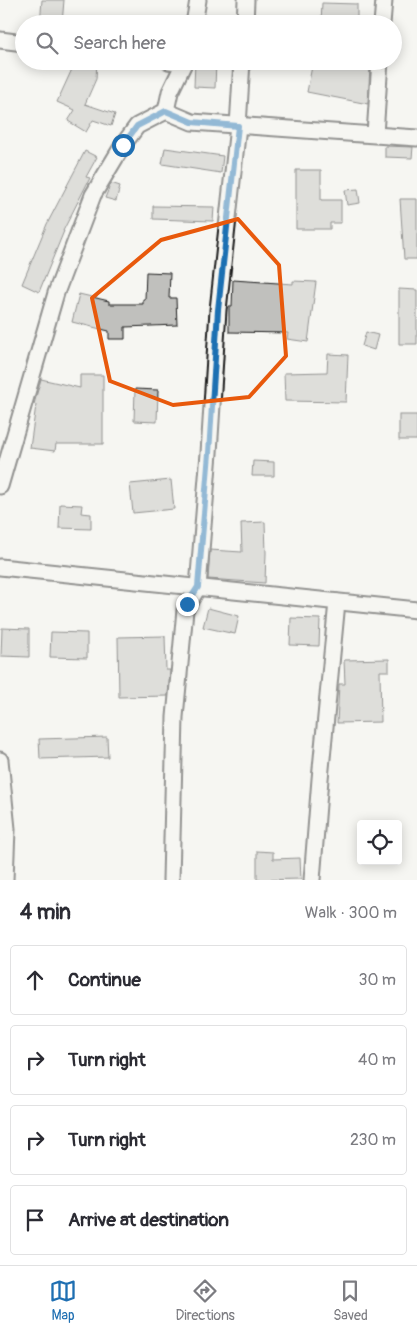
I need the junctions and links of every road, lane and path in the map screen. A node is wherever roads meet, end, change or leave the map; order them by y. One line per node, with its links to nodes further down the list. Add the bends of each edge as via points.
1 (198, 0): 4 (street)
2 (246, 0): 5 (street)
3 (384, 0): 6 (street)
4 (196, 15)
5 (245, 15)
6 (383, 15)
7 (0, 40): 8 (street)
8 (15, 42)
9 (181, 70): 12 (street, via 170,92)
10 (241, 70): 13 (street)
11 (379, 70): 14 (street)
12 (166, 111): 13 (street, via 192,122); 16 (street, via 137,126 93,195 56,293)
13 (238, 126): 14 (street); 18 (street, via 218,310)
14 (374, 134): 15 (street)
15 (417, 138)
16 (0, 486)
17 (0, 568): 18 (street)
18 (198, 587): 19 (street); 24 (street, via 185,610 176,707)
19 (338, 602): 20 (street); 25 (street)
20 (417, 610)
21 (0, 760): 22 (street)
22 (4, 828): 23 (street)
23 (5, 880)
24 (170, 880)
25 (312, 880)

